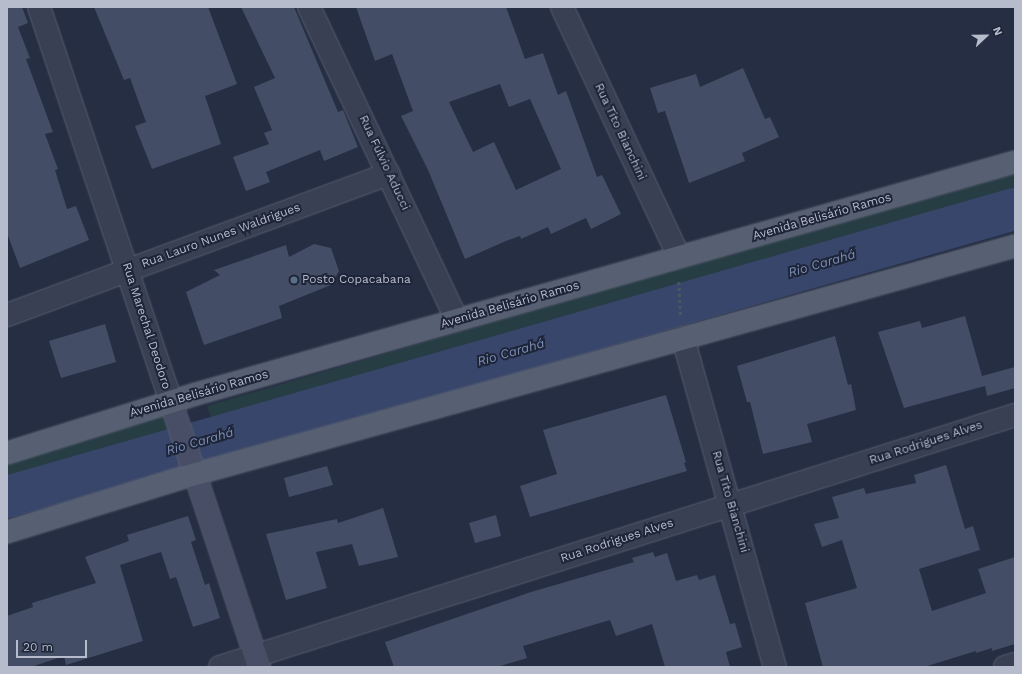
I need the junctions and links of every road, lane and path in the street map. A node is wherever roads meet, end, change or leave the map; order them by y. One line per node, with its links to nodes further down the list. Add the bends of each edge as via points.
1 (40, 7): 8 (street, Rua Marechal Deodoro)
2 (309, 7): 5 (street, Rua Fúlvio Aducci)
3 (562, 7): 7 (street, Rua Tito Bianchini)
4 (1015, 162): 7 (main road, Avenida Belisário Ramos)
5 (389, 174): 8 (street, Rua Lauro Nunes Waldrigues); 11 (street, Rua Fúlvio Aducci)
6 (1015, 246): 12 (main road)
7 (678, 267): 10 (path); 11 (main road, Avenida Belisário Ramos)
8 (127, 270): 9 (street, Rua Lauro Nunes Waldrigues); 13 (street, Rua Marechal Deodoro)
9 (7, 315)
10 (682, 316)
11 (458, 320): 13 (main road, Avenida Belisário Ramos)
12 (683, 338): 16 (main road); 17 (street, Rua Tito Bianchini)
13 (174, 409): 15 (main road, Avenida Belisário Ramos); 16 (main road, Rua Marechal Deodoro)
14 (1015, 415): 17 (street, Rua Rodrigues Alves)
15 (7, 453)
16 (193, 467): 18 (main road); 19 (main road, Rua Marechal Deodoro)
17 (730, 505): 19 (street, Rua Rodrigues Alves); 22 (street, Rua Tito Bianchini)
18 (7, 532)
19 (258, 661): 21 (street, Rua Rodrigues Alves)
20 (1015, 664): 23 (street)
21 (220, 667)
22 (775, 667)
23 (1005, 667)

